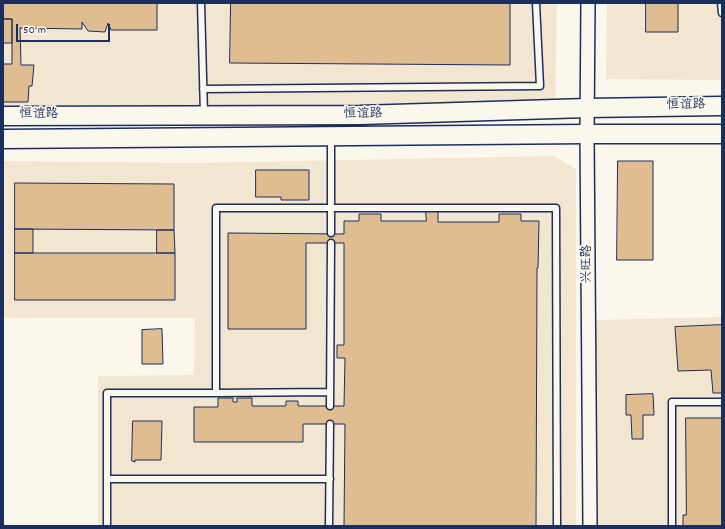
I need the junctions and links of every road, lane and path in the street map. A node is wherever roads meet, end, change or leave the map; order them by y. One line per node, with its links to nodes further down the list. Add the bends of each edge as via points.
1 (201, 3): 6 (lane)
2 (536, 3): 6 (lane, via 540,86)
3 (588, 3): 8 (street, 兴旺路)
4 (721, 3): 5 (lane)
5 (722, 13)
6 (203, 89): 9 (lane)
7 (722, 106): 8 (main road, 恒谊路)
8 (587, 108): 9 (main road, 恒谊路, via 360,115); 11 (street, 兴旺路)
9 (204, 115): 10 (main road, 恒谊路)
10 (3, 116)
11 (587, 134): 12 (main road, 恒谊路); 13 (main road, 恒谊路); 28 (street, 兴旺路)
12 (722, 134)
13 (331, 136): 14 (main road, 恒谊路); 15 (lane)
14 (3, 139)
15 (331, 208): 16 (lane); 19 (lane, via 216,208); 27 (lane, via 556,208)
16 (331, 233)
17 (331, 243): 18 (lane)
18 (330, 392): 19 (lane); 21 (lane)
19 (216, 393): 23 (lane, via 107,393)
20 (722, 402): 29 (lane, via 672,402)
21 (330, 406)
22 (330, 424): 24 (lane)
23 (107, 479): 24 (lane); 25 (lane)
24 (330, 479): 26 (lane)
25 (107, 526)
26 (329, 526)
27 (556, 526)
28 (590, 526)
29 (672, 526)

